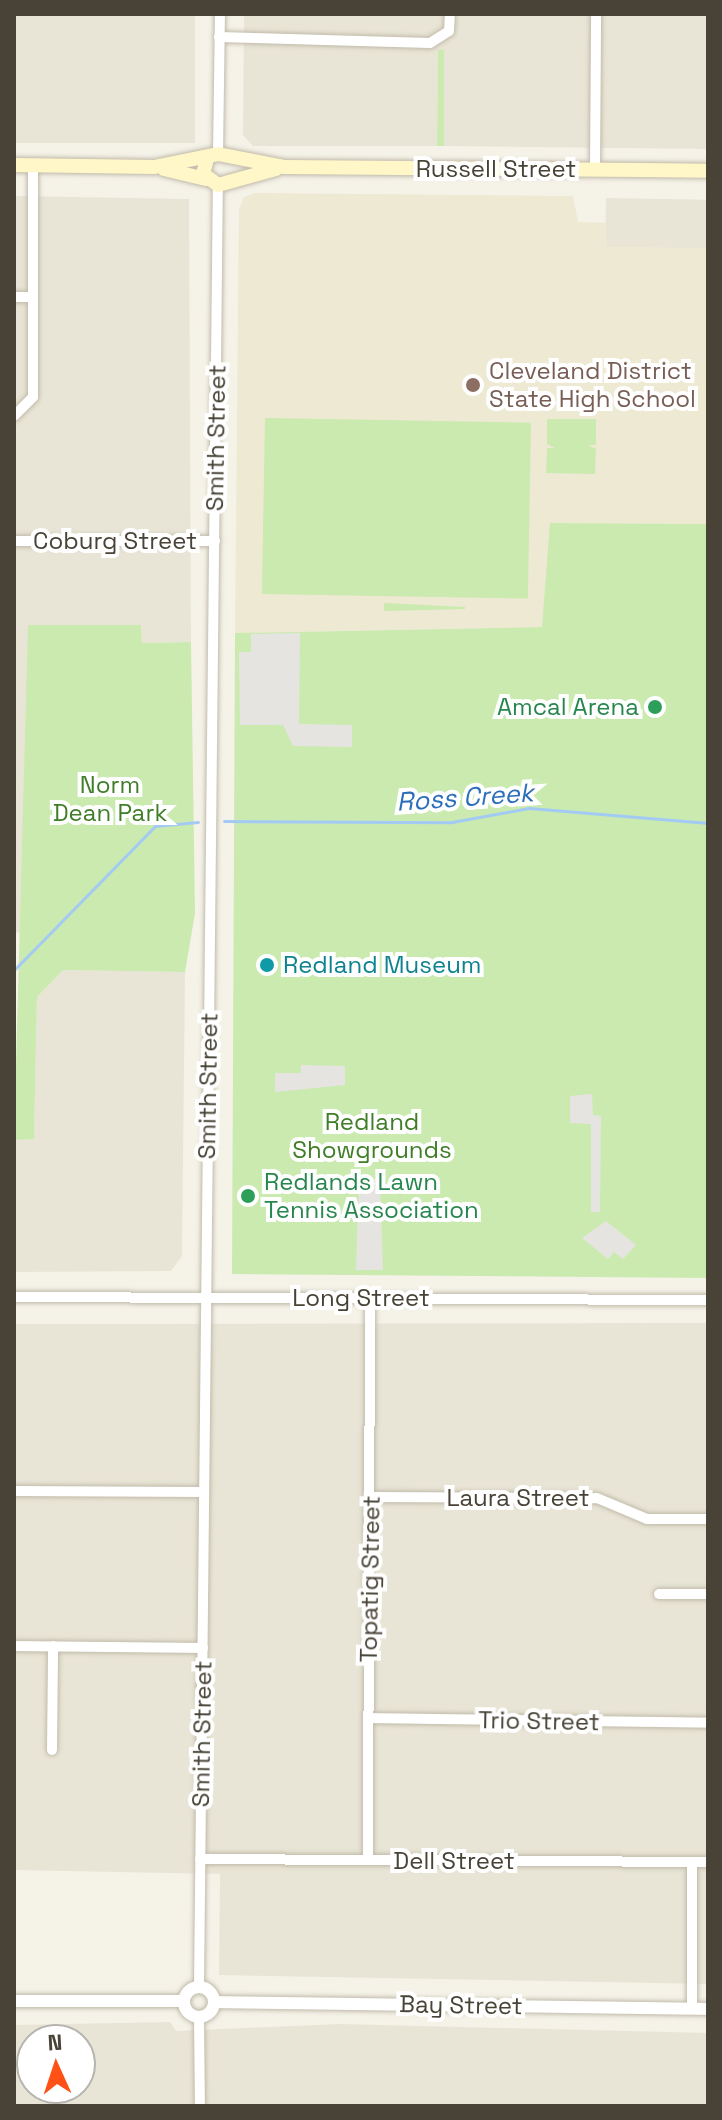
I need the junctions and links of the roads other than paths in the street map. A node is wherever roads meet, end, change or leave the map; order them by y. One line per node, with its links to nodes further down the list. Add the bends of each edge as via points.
1 (220, 14): 4 (street)
2 (450, 14): 4 (street, via 449,31 430,43)
3 (596, 14): 10 (street)
4 (219, 37): 5 (street)
5 (219, 157): 8 (main road, Russell Street); 9 (main road, Russell Street); 12 (main road); 12 (main road)
6 (14, 165): 7 (main road, Russell Street)
7 (33, 165): 8 (main road, Russell Street); 14 (street)
8 (154, 167): 12 (main road, Russell Street)
9 (284, 167): 10 (main road, Russell Street); 12 (main road, Russell Street)
10 (595, 170): 11 (main road, Russell Street)
11 (708, 171)
12 (218, 182): 17 (street, Smith Street)
13 (14, 297): 14 (street)
14 (32, 297): 15 (street, via 33,397)
15 (14, 416)
16 (14, 541): 17 (street, Coburg Street)
17 (215, 541): 19 (street, Smith Street)
18 (14, 1297): 19 (street, Long Street)
19 (205, 1297): 20 (street, Long Street); 23 (street, Smith Street)
20 (370, 1298): 21 (street, Long Street); 24 (street, Topatig Street)
21 (708, 1300)
22 (14, 1491): 23 (street)
23 (204, 1492): 30 (street, Smith Street)
24 (371, 1497): 25 (street, Laura Street, via 597,1498 647,1519); 31 (street, Topatig Street)
25 (708, 1519)
26 (659, 1594): 27 (street)
27 (708, 1594)
28 (14, 1646): 29 (street)
29 (53, 1646): 30 (street); 33 (street)
30 (203, 1648): 34 (street, Smith Street)
31 (369, 1718): 32 (street, Trio Street); 35 (street, Topatig Street)
32 (708, 1723)
33 (52, 1750)
34 (200, 1859): 35 (street, Dell Street); 38 (street, Smith Street)
35 (368, 1860): 36 (street, Dell Street)
36 (692, 1862): 37 (street, Dell Street); 42 (street)
37 (708, 1862)
38 (199, 1986): 40 (street); 41 (street)
39 (14, 2001): 40 (street)
40 (184, 2001): 44 (street)
41 (215, 2002): 42 (street, Bay Street); 44 (street)
42 (692, 2009): 43 (street, Bay Street)
43 (708, 2009)
44 (199, 2017): 45 (street)
45 (200, 2106)

